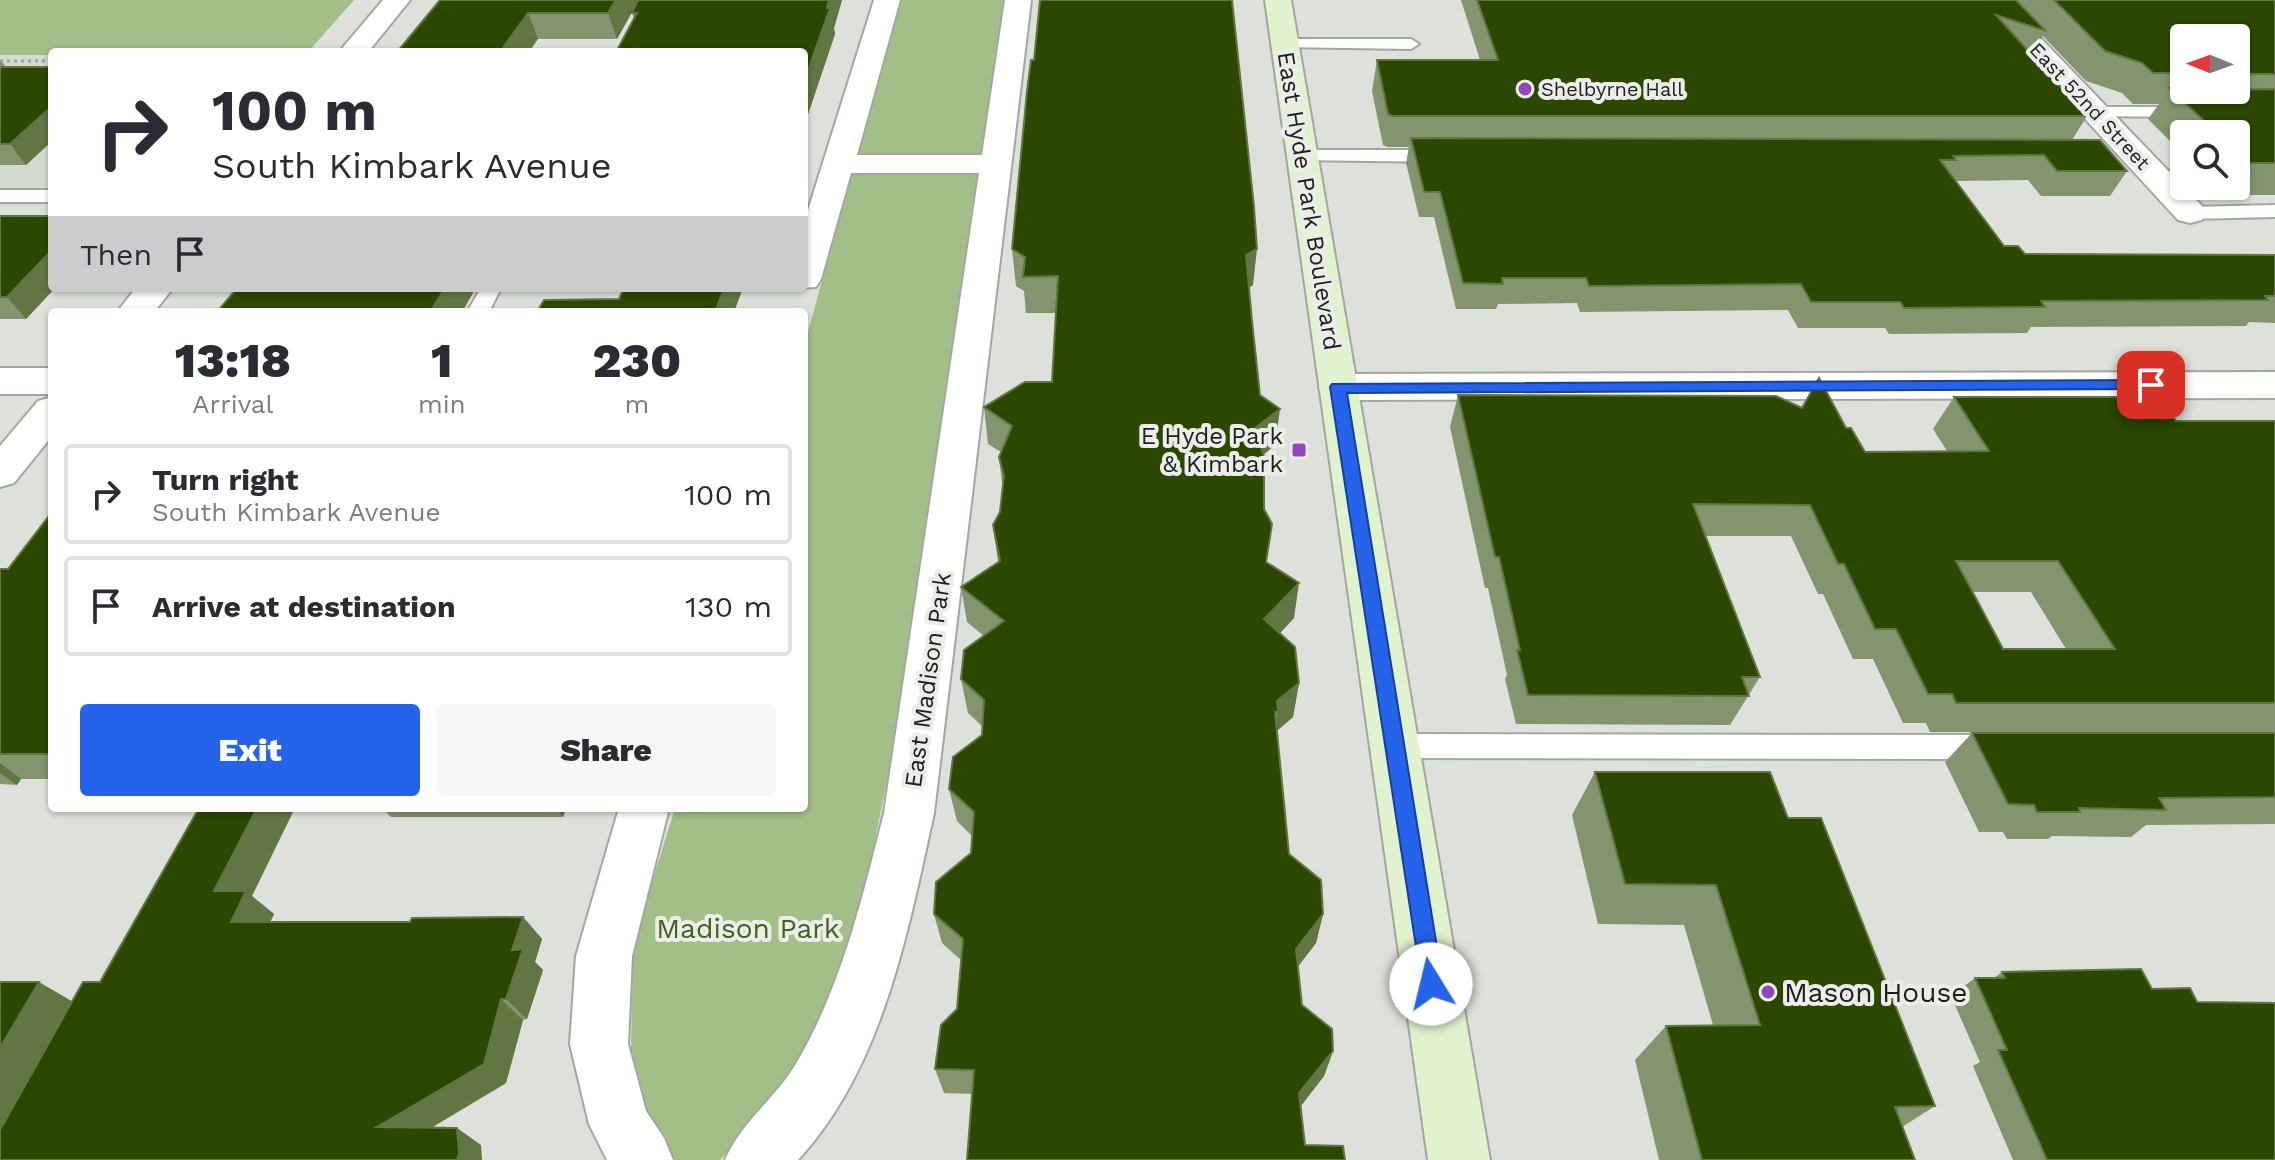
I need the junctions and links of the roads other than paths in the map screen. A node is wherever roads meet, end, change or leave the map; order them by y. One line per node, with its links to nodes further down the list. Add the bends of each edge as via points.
1 (397, 0): 8 (street)
2 (887, 0): 13 (street)
3 (1018, 0): 14 (street, East Madison Park)
4 (1278, 0): 6 (main road, East Hyde Park Boulevard)
5 (1989, 0): 9 (street, East 52nd Street)
6 (1285, 44): 7 (lane); 11 (main road, East Hyde Park Boulevard)
7 (1411, 44)
8 (356, 48)
9 (2094, 112): 10 (lane); 18 (street, East 52nd Street, via 2124,156)
10 (2203, 112)
11 (1302, 156): 12 (lane); 25 (main road, East Hyde Park Boulevard)
12 (1457, 156)
13 (839, 164): 14 (street); 19 (street)
14 (994, 164): 32 (street, East Madison Park, via 909,813 882,926 848,1023 817,1087)
15 (0, 196): 16 (lane)
16 (48, 196)
17 (2275, 211): 18 (lane)
18 (2190, 213)
19 (808, 266)
20 (152, 292): 21 (street)
21 (138, 308)
22 (0, 381): 23 (street)
23 (48, 381)
24 (2275, 385): 25 (street)
25 (1338, 387): 28 (main road, East Hyde Park Boulevard)
26 (48, 415): 27 (street)
27 (0, 473)
28 (1394, 746): 29 (lane); 33 (main road, East Hyde Park Boulevard)
29 (2023, 747)
30 (643, 812): 31 (street, via 604,956 599,1044 619,1124)
31 (642, 1160)
32 (756, 1160)
33 (1459, 1160)

